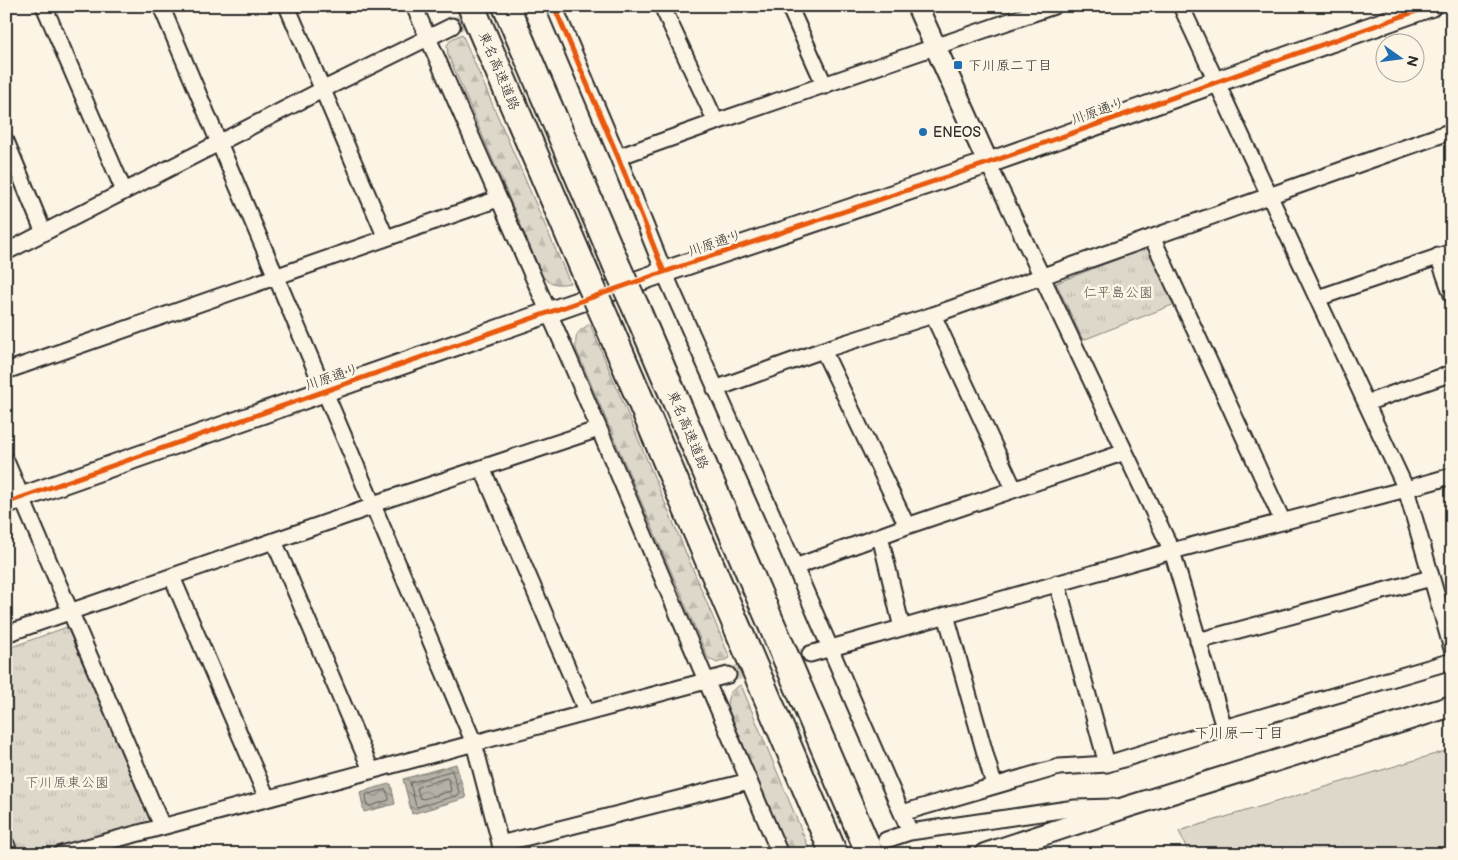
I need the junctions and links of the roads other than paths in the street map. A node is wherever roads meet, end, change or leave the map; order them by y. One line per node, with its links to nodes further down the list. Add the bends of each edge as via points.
1 (44, 6): 26 (street)
2 (161, 6): 23 (street)
3 (287, 6): 19 (street)
4 (414, 6): 15 (street)
5 (471, 6): 95 (highway, 東名高速道路, bridge)
6 (506, 6): 90 (highway, 東名高速道路, bridge, via 636,308)
7 (554, 6): 24 (street)
8 (662, 6): 20 (street)
9 (789, 6): 18 (street)
10 (917, 6): 16 (street)
11 (1054, 6): 16 (street)
12 (1181, 6): 17 (street)
13 (1431, 6): 17 (street, 川原通り)
14 (452, 26): 15 (street)
15 (428, 38): 19 (street); 28 (street)
16 (936, 47): 18 (street); 25 (street)
17 (1216, 81): 25 (street, 川原通り); 27 (street)
18 (825, 86): 20 (street)
19 (322, 90): 23 (street); 31 (street)
20 (716, 122): 24 (street)
21 (1452, 131): 27 (street)
22 (6, 141): 29 (street)
23 (220, 144): 26 (street); 35 (street)
24 (618, 157): 34 (street)
25 (988, 163): 34 (street, 川原通り); 36 (street)
26 (124, 191): 29 (street)
27 (1270, 194): 30 (street); 38 (street)
28 (498, 199): 31 (street); 39 (street)
29 (44, 233): 32 (street)
30 (1152, 237): 36 (street); 56 (street)
31 (386, 238): 35 (street)
32 (6, 252)
33 (1445, 254): 37 (street); 38 (street)
34 (664, 272): 39 (street, 川原通り); 44 (street)
35 (276, 276): 42 (street); 45 (street)
36 (1041, 276): 40 (street); 48 (street)
37 (1452, 295)
38 (1318, 298): 46 (street)
39 (548, 313): 45 (street, 川原通り); 47 (street)
40 (933, 315): 41 (street); 52 (street)
41 (823, 350): 44 (street); 57 (street)
42 (6, 371)
43 (1452, 373): 46 (street)
44 (715, 389): 61 (street)
45 (326, 391): 54 (street, 川原通り); 55 (street)
46 (1366, 403): 53 (street)
47 (599, 429): 50 (street); 75 (street)
48 (1125, 452): 52 (street); 60 (street)
49 (6, 462): 54 (street)
50 (482, 468): 55 (street); 77 (street)
51 (1452, 476): 53 (street)
52 (1014, 489): 57 (street)
53 (1406, 489): 56 (street); 63 (street)
54 (14, 500): 65 (street)
55 (374, 505): 59 (street); 79 (street)
56 (1282, 522): 60 (street)
57 (907, 526): 58 (street)
58 (880, 536): 61 (street); 67 (street)
59 (274, 541): 62 (street); 81 (street)
60 (1172, 550): 64 (street); 69 (street)
61 (795, 568): 70 (street)
62 (172, 576): 65 (street); 84 (street)
63 (1431, 578): 69 (street); 71 (street)
64 (1057, 583): 66 (street); 80 (street)
65 (70, 612): 68 (street); 87 (street)
66 (946, 615): 67 (street); 83 (street)
67 (902, 628): 70 (street)
68 (6, 634)
69 (1198, 641): 78 (street)
70 (830, 648): 72 (street); 86 (street)
71 (1452, 648)
72 (810, 654)
73 (1452, 661): 78 (street)
74 (728, 675): 75 (street)
75 (706, 681): 77 (street); 82 (street)
76 (1452, 706): 85 (street)
77 (587, 712): 79 (street)
78 (1224, 728): 80 (street)
79 (474, 743): 81 (street); 91 (street)
80 (1107, 764): 83 (street, via 1059,767)
81 (371, 770): 84 (street)
82 (749, 781): 91 (street); 94 (street)
83 (994, 785): 86 (street)
84 (267, 798): 87 (street)
85 (1126, 806): 88 (street, via 1075,808); 96 (street)
86 (902, 813): 88 (street)
87 (162, 826): 93 (street)
88 (910, 832): 90 (street)
89 (6, 844): 92 (street)
90 (878, 847)
91 (502, 849)
92 (10, 854)
93 (61, 854)
94 (780, 854)
95 (834, 854)
96 (985, 854)

